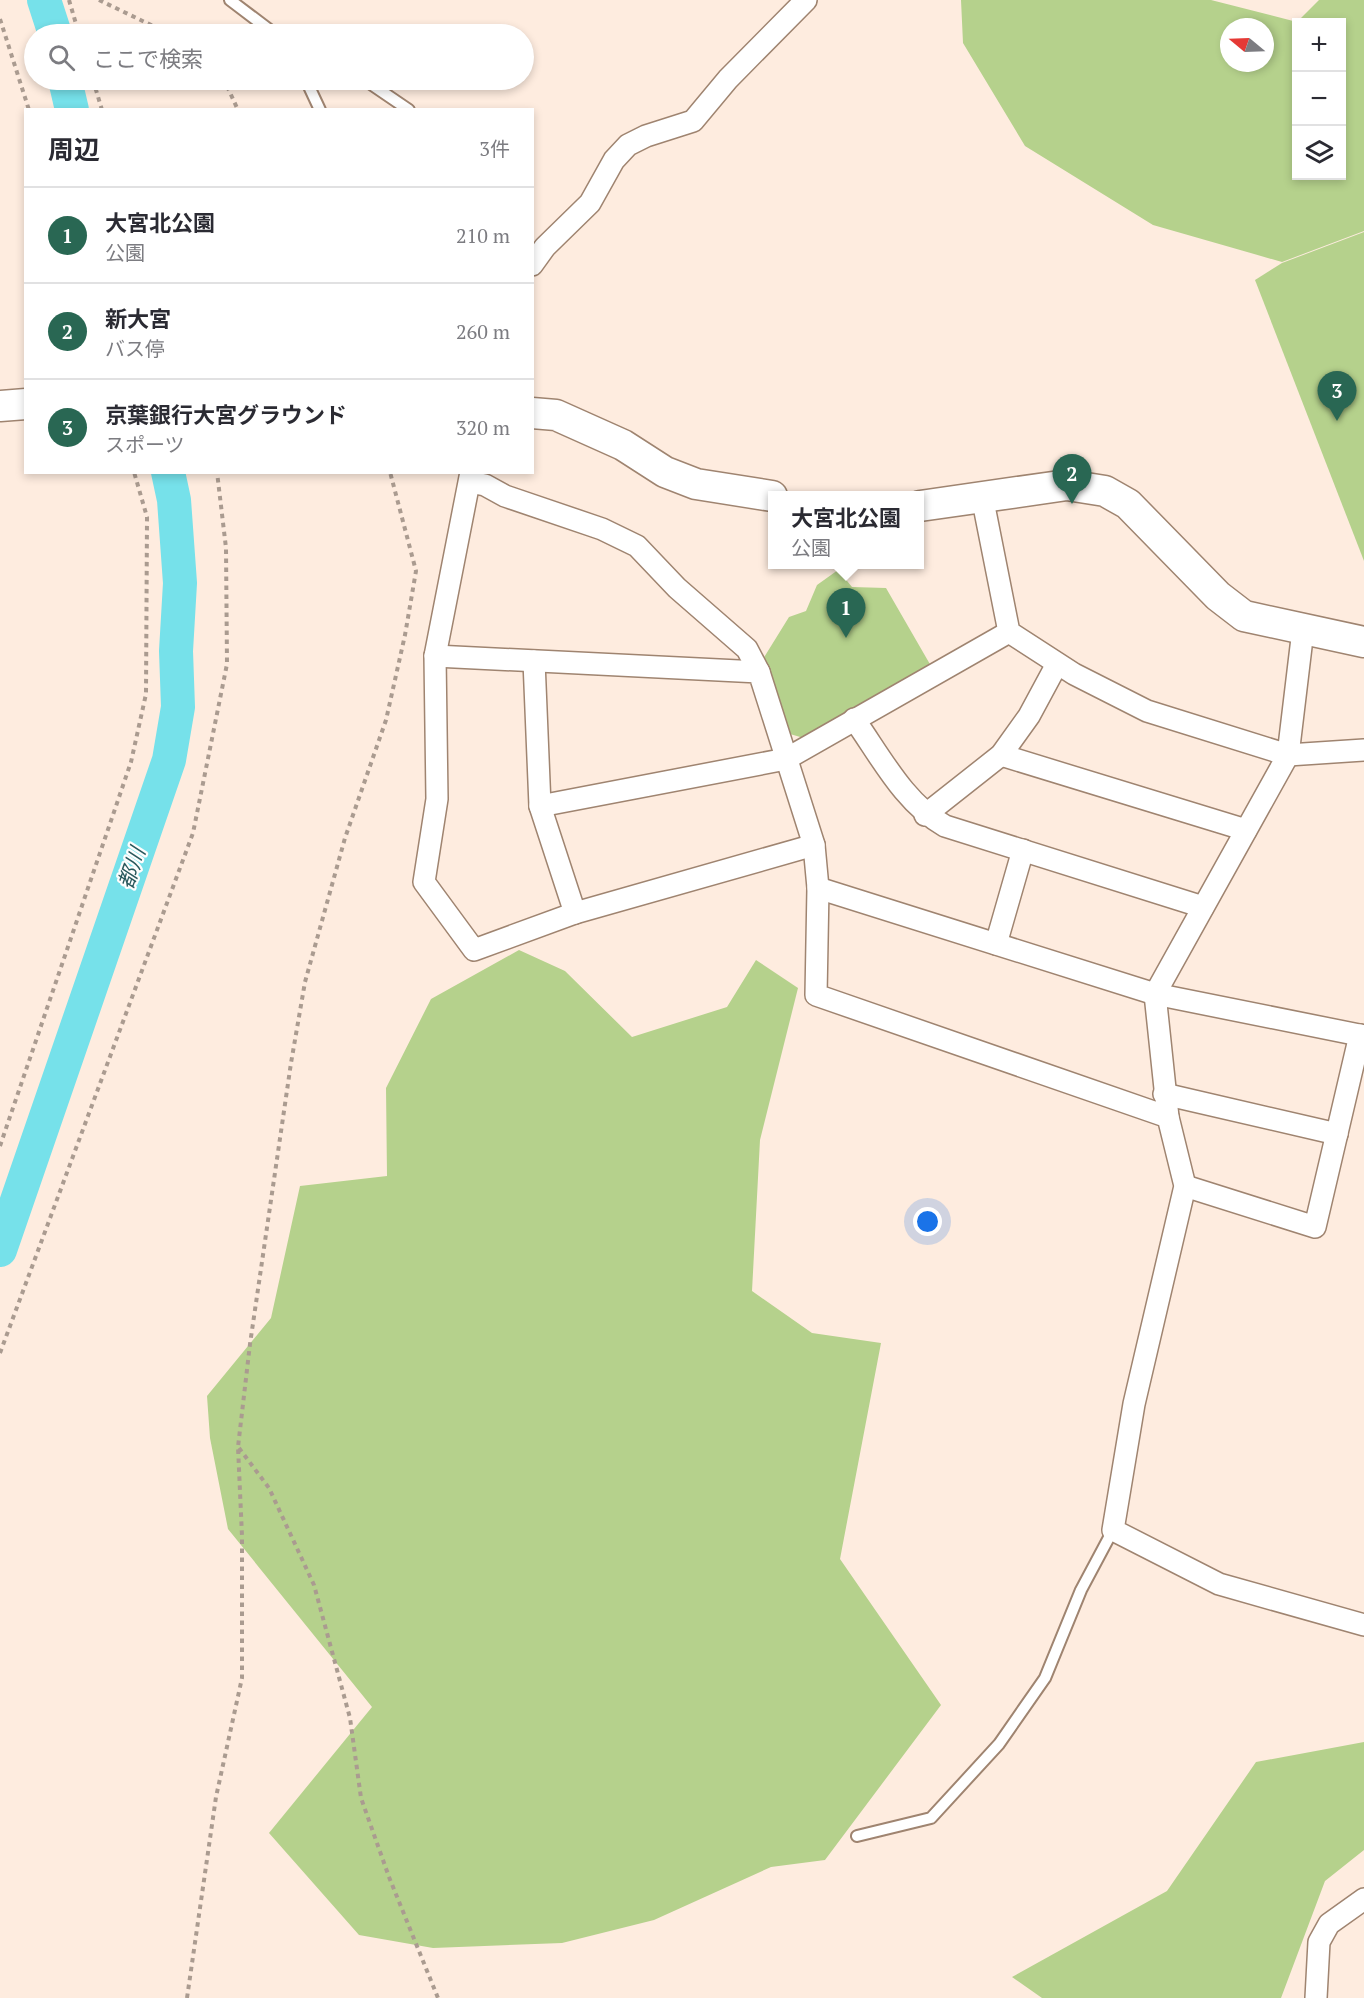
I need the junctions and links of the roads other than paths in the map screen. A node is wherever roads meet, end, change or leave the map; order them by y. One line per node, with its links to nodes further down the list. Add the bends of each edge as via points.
1 (230, 0): 3 (lane)
2 (806, 0): 8 (street, via 728,79 693,121 628,145 590,203)
3 (262, 24)
4 (311, 90): 6 (lane)
5 (380, 90): 7 (lane)
6 (319, 108)
7 (406, 108)
8 (534, 262)
9 (24, 404): 10 (street)
10 (0, 406)
11 (534, 413): 13 (street, via 573,423 623,446 665,472 696,484)
12 (470, 477): 19 (street); 22 (street, via 505,496 602,529 637,546 677,588 747,650)
13 (768, 495)
14 (982, 496): 15 (street); 16 (street, via 1067,485 1105,491 1128,504 1218,596 1244,616); 17 (street)
15 (924, 505)
16 (1303, 630): 18 (street); 26 (street)
17 (1009, 632): 21 (street); 23 (street)
18 (1364, 642)
19 (435, 656): 20 (street); 35 (street, via 437,799 423,882 474,950)
20 (534, 661): 22 (street); 28 (street)
21 (1057, 664): 25 (street, via 1029,716); 26 (street, via 1147,711)
22 (759, 672): 27 (street)
23 (854, 719): 27 (street); 29 (street, via 913,803)
24 (1364, 750): 26 (street)
25 (1001, 755): 29 (street); 30 (street)
26 (1288, 755): 30 (street)
27 (786, 759): 28 (street); 31 (street)
28 (540, 806): 35 (street)
29 (926, 815): 32 (street, via 945,826)
30 (1246, 830): 34 (street)
31 (814, 845): 33 (street); 35 (street)
32 (1023, 850): 34 (street); 36 (street)
33 (818, 888): 36 (street); 40 (street, via 816,995)
34 (1203, 907): 37 (street)
35 (574, 914)
36 (996, 944): 37 (street)
37 (1155, 994): 38 (street); 39 (street)
38 (1362, 1035): 41 (street)
39 (1164, 1094): 40 (street); 41 (street)
40 (1168, 1116): 42 (street)
41 (1337, 1134): 42 (street, via 1315,1227)
42 (1185, 1186): 43 (street, via 1134,1404)
43 (1113, 1530): 44 (street, via 1219,1584); 45 (lane, via 1081,1590 1045,1678 999,1744 931,1818)
44 (1364, 1625)
45 (857, 1836)
46 (1364, 1899): 47 (street, via 1329,1924 1319,1942)
47 (1316, 1998)

